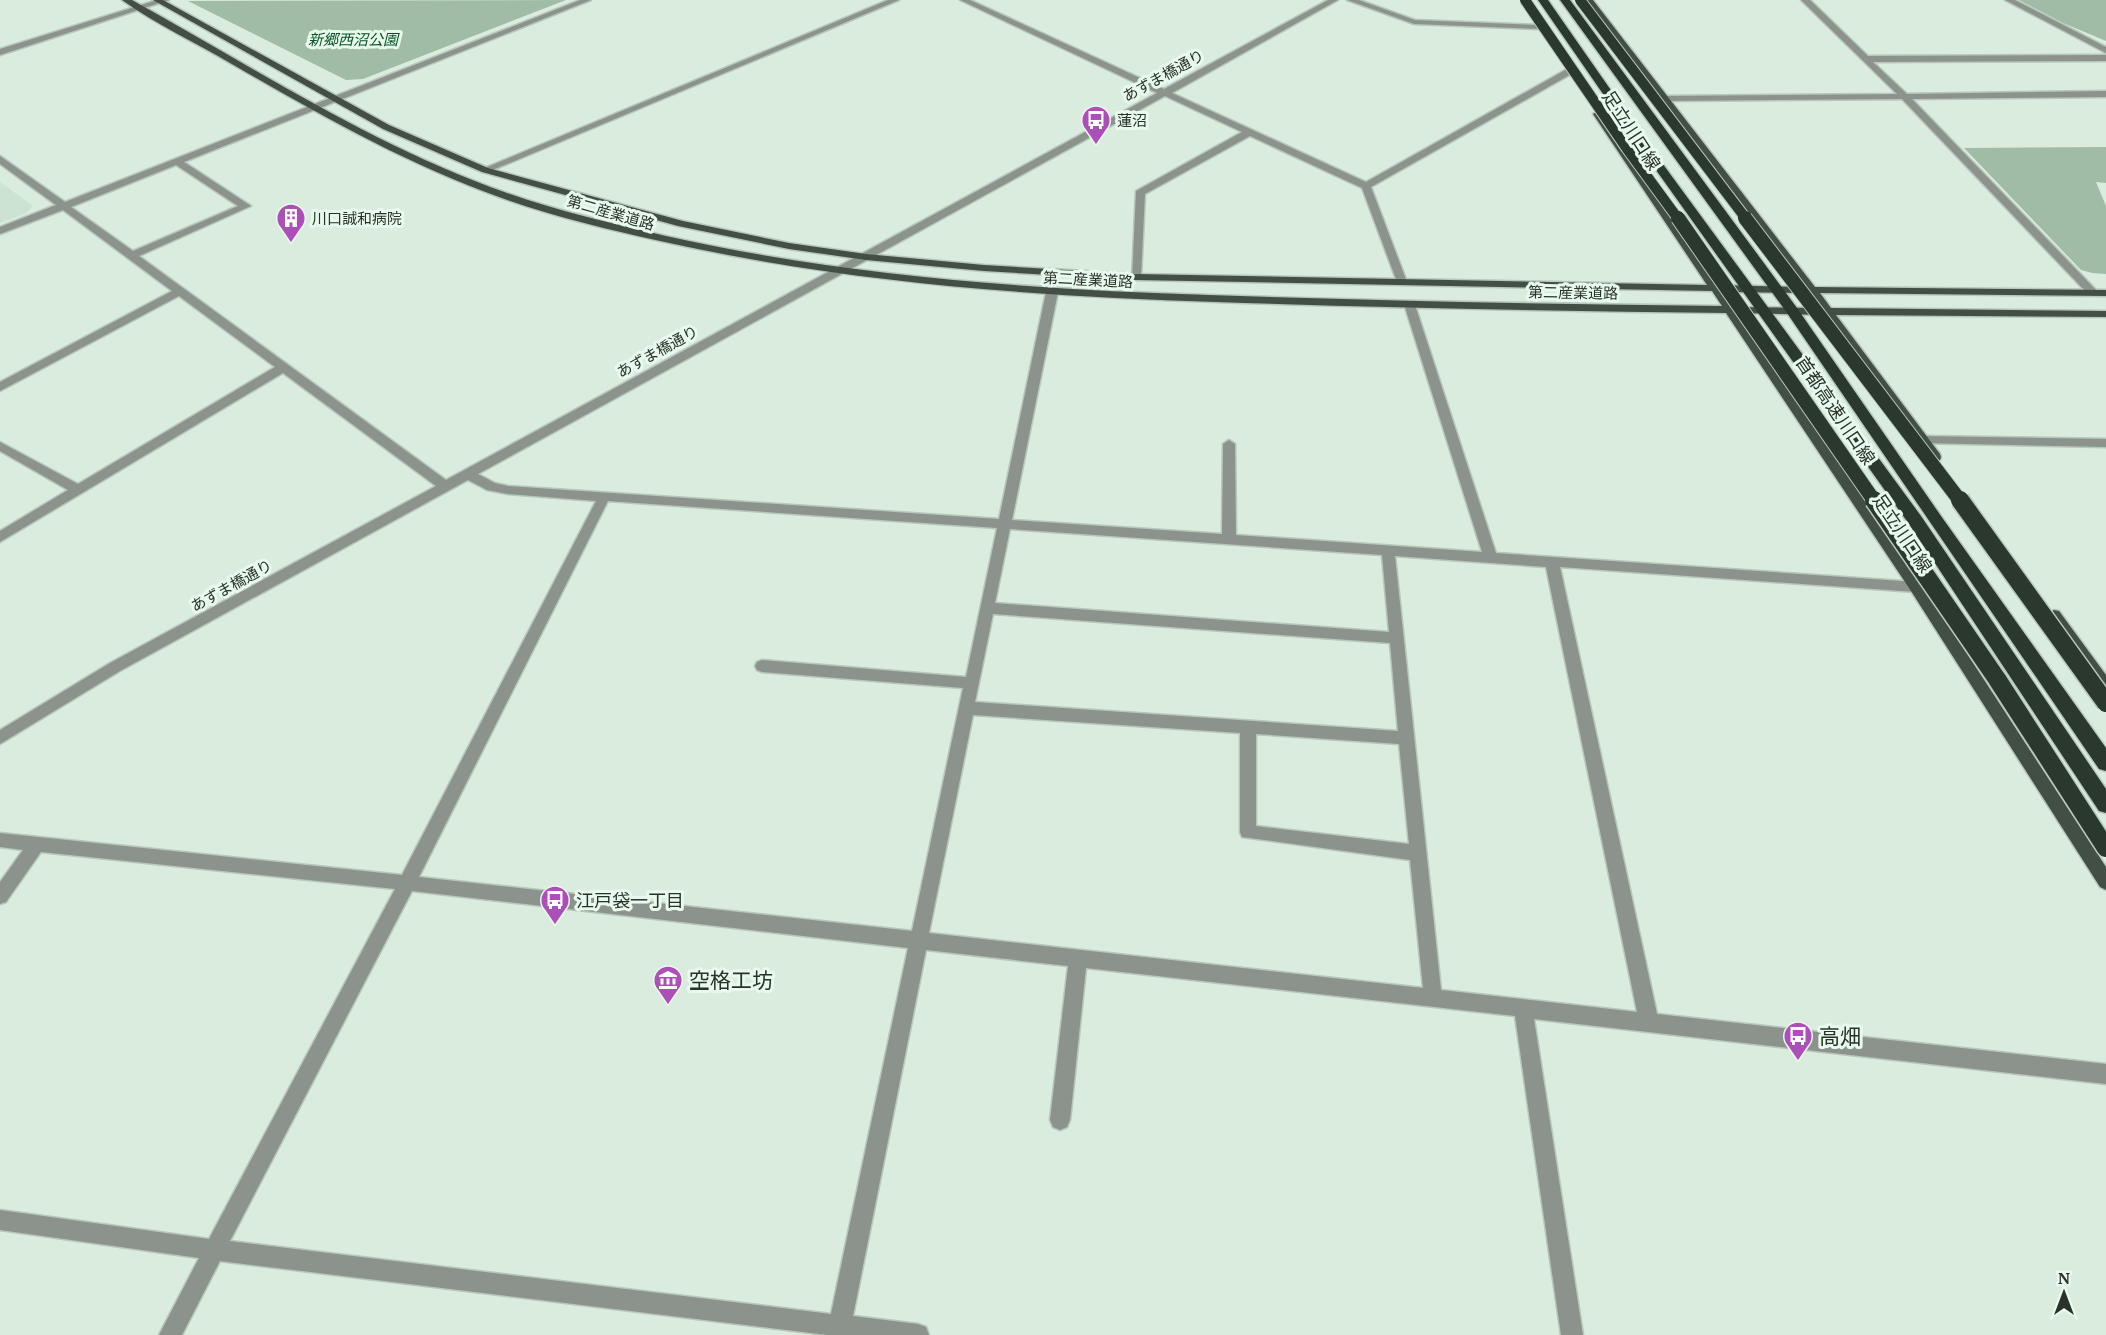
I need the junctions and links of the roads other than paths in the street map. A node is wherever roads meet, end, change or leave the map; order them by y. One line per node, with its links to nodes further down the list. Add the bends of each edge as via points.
1 (126, 0): 16 (main road, 第二産業道路)
2 (587, 0): 26 (street)
3 (895, 0): 32 (street)
4 (964, 0): 23 (street)
5 (1334, 0): 23 (street, あずま橋通り)
6 (1352, 0): 17 (street, via 1414,22)
7 (1521, 0): 17 (main road, 足立川口線)
8 (1525, 0): 86 (highway, 首都高速川口線, bridge, via 1720,275 1997,679)
9 (1543, 0): 42 (highway)
10 (1565, 0): 43 (highway)
11 (1580, 0): 77 (highway, bridge, via 1970,514)
12 (1589, 0): 27 (main road)
13 (1805, 0): 21 (street)
14 (2009, 0): 18 (street)
15 (161, 1): 16 (street); 26 (main road, 第二産業道路)
16 (141, 8): 19 (street); 28 (main road, 第二産業道路)
17 (1539, 27): 22 (main road, 足立川口線)
18 (2104, 48)
19 (0, 52)
20 (2106, 58): 21 (street)
21 (1866, 59): 25 (street)
22 (1570, 71): 33 (street); 41 (main road, 足立川口線)
23 (1165, 93): 29 (street); 37 (street, あずま橋通り)
24 (2106, 94): 25 (street)
25 (1904, 96): 27 (street); 47 (street)
26 (334, 99): 28 (street); 32 (main road, 第二産業道路, via 386,127)
27 (1665, 99): 44 (main road)
28 (315, 107): 31 (street); 38 (main road, 第二産業道路, via 418,162 507,197 660,241)
29 (1250, 132): 33 (street); 39 (street, via 1140,193)
30 (0, 159): 34 (street)
31 (177, 162): 34 (street); 36 (street, via 246,206)
32 (484, 170): 37 (main road, 第二産業道路, via 682,224)
33 (1366, 186): 40 (street)
34 (65, 206): 35 (street); 36 (street)
35 (0, 231)
36 (133, 255): 45 (street)
37 (866, 257): 38 (street, あずま橋通り); 39 (main road, 第二産業道路)
38 (837, 272): 46 (main road, 第二産業道路); 61 (street, あずま橋通り)
39 (1136, 277): 40 (main road, 第二産業道路)
40 (1402, 282): 41 (main road, 第二産業道路)
41 (1716, 288): 42 (main road, 第二産業道路); 50 (main road, 足立川口線)
42 (1748, 289): 43 (main road, 第二産業道路); 51 (highway)
43 (1777, 290): 44 (main road, 第二産業道路); 52 (highway)
44 (1812, 290): 47 (main road, 第二産業道路); 53 (main road)
45 (182, 291): 55 (street); 56 (street)
46 (1052, 292): 49 (main road, 第二産業道路); 65 (street)
47 (2093, 293): 48 (main road, 第二産業道路)
48 (2106, 293)
49 (1410, 304): 50 (main road, 第二産業道路); 69 (street)
50 (1729, 309): 51 (main road, 第二産業道路); 71 (main road, 足立川口線)
51 (1762, 310): 52 (main road, 第二産業道路); 83 (highway, via 1915,520)
52 (1792, 310): 53 (main road, 第二産業道路); 82 (highway)
53 (1828, 311): 54 (main road, 第二産業道路); 57 (main road)
54 (2106, 314)
55 (284, 367): 62 (street); 63 (street)
56 (0, 387)
57 (1923, 440): 58 (street); 76 (main road)
58 (2106, 443)
59 (1229, 444): 67 (street)
60 (0, 446): 63 (street)
61 (466, 474): 62 (street, あずま橋通り); 64 (street, via 508,490)
62 (445, 486): 80 (street, あずま橋通り, via 115,667)
63 (78, 490): 66 (street)
64 (603, 497): 65 (street); 89 (street)
65 (1004, 526): 67 (street); 72 (street)
66 (0, 537)
67 (1229, 538): 68 (street)
68 (1388, 551): 69 (street); 73 (street)
69 (1491, 558): 70 (street)
70 (1552, 562): 71 (street); 95 (street)
71 (1916, 587): 88 (main road, 足立川口線)
72 (987, 608): 73 (street); 75 (street)
73 (1397, 638): 81 (street)
74 (762, 666): 75 (street)
75 (971, 683): 78 (street)
76 (2106, 686)
77 (2106, 704)
78 (966, 708): 79 (street); 91 (street)
79 (1248, 727): 81 (street); 87 (street, via 1248,832)
80 (0, 738)
81 (1407, 738): 87 (street)
82 (2106, 763)
83 (2106, 805)
84 (0, 840): 85 (street)
85 (37, 844): 89 (street); 90 (street)
86 (2106, 848)
87 (1418, 853): 93 (street)
88 (2106, 882)
89 (407, 883): 91 (street); 99 (street)
90 (0, 896)
91 (919, 940): 92 (street); 100 (street)
92 (1078, 958): 93 (street); 97 (street)
93 (1432, 999): 94 (street)
94 (1523, 1010): 95 (street); 103 (street)
95 (1649, 1023): 96 (street)
96 (2106, 1074)
97 (1060, 1120)
98 (0, 1220): 99 (street)
99 (215, 1250): 100 (street); 101 (street)
100 (839, 1330): 102 (street)
101 (170, 1335)
102 (918, 1335)
103 (1572, 1335)

